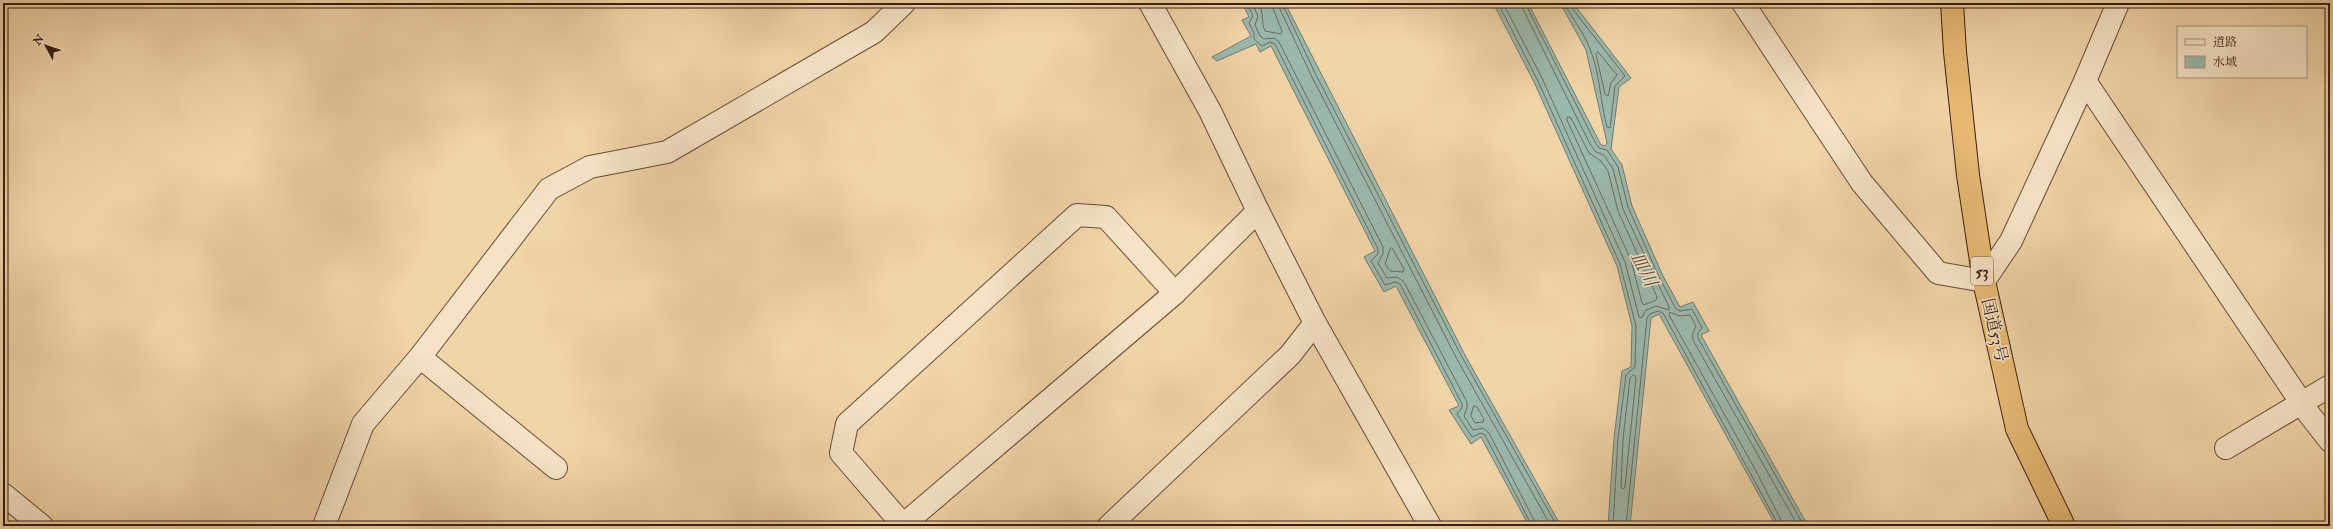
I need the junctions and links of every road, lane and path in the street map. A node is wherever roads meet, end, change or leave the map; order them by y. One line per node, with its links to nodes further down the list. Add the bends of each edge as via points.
1 (904, 3): 11 (street, via 874,32 667,152 590,167 550,189)
2 (1150, 3): 7 (street, via 1210,111)
3 (1743, 3): 8 (street, via 1862,182 1938,273)
4 (1952, 3): 8 (highway, 国道53号 / 53, via 1968,175)
5 (2118, 3): 6 (street)
6 (2085, 81): 8 (street, via 2011,241); 13 (street)
7 (1258, 212): 9 (street); 10 (street)
8 (1984, 281): 23 (highway, 国道53号 / 53, via 2017,429)
9 (1175, 293): 18 (street); 18 (street, via 1106,217 1077,215 847,424 841,453)
10 (1315, 323): 21 (street, via 1290,355); 22 (street)
11 (420, 357): 16 (street); 20 (street, via 364,424)
12 (2330, 386): 13 (street)
13 (2302, 403): 14 (street); 15 (street)
14 (2330, 441)
15 (2226, 448)
16 (556, 468)
17 (4, 494): 19 (street)
18 (904, 525)
19 (42, 526)
20 (324, 526)
21 (1109, 526)
22 (1430, 526)
23 (2064, 526)

